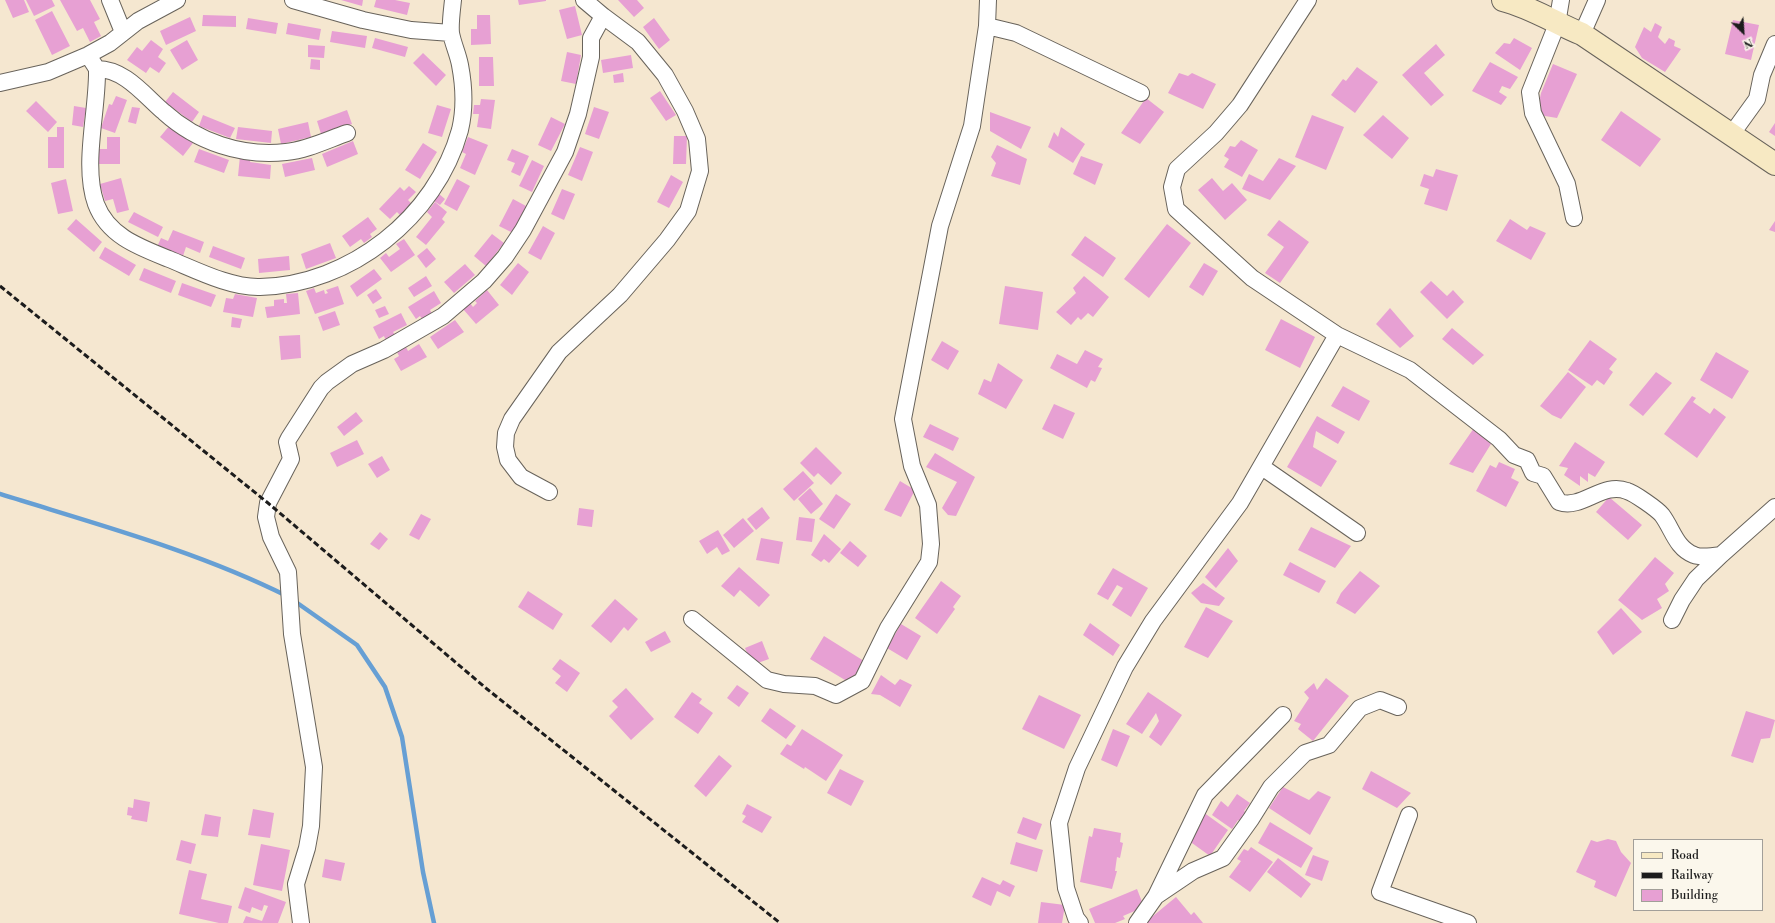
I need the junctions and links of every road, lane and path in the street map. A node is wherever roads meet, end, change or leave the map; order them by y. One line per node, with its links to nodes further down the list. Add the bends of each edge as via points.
1 (110, 0): 14 (street)
2 (177, 0): 14 (street)
3 (293, 0): 15 (street, via 363,20 411,30)
4 (584, 0): 11 (street)
5 (988, 0): 13 (street)
6 (1308, 0): 26 (street, via 1240,105 1216,133 1177,169 1172,187 1176,209 1252,278)
7 (1503, 0): 12 (street, via 1522,5)
8 (1561, 0): 12 (street)
9 (1596, 0): 16 (street)
10 (456, 1): 15 (street)
11 (603, 16): 28 (street, via 638,42 665,75 686,111 698,139 700,171 688,211 667,240 620,295 559,352 512,419 506,433 505,448 508,460 521,477); 38 (street, via 591,38 590,57 578,114 565,152 523,230 505,257 484,281 443,316 384,350 352,364 327,382 288,438 291,459 268,503 266,517 271,537 288,572 292,634 314,768 311,826 296,884)
12 (1557, 24): 16 (street); 25 (street, via 1530,92 1533,113 1567,184)
13 (987, 26): 21 (street, via 1016,33); 32 (street, via 972,126 940,226 903,419 912,466 928,505 931,544 929,562 888,628 862,682 836,696 815,686 767,680)
14 (123, 32): 18 (street, via 110,43)
15 (451, 33): 19 (street, via 460,65 464,107 459,131 445,168 426,200 409,220 371,250 351,262 322,276 260,287 237,285 146,250 128,242 115,232 104,218 96,203 91,176)
16 (1582, 34): 23 (street)
17 (1775, 44): 23 (street, via 1762,75 1757,99)
18 (88, 55): 19 (street); 20 (street, via 48,72)
19 (97, 69): 22 (street, via 108,69 121,74 179,124 226,148 261,153 286,152 310,147)
20 (0, 83)
21 (1141, 93)
22 (347, 132)
23 (1731, 135): 24 (street)
24 (1775, 164)
25 (1574, 218)
26 (1337, 335): 27 (street); 31 (street, via 1410,370 1424,380 1499,439 1514,455 1528,460 1533,473 1543,476 1559,502 1570,504 1617,488 1628,491 1661,514 1681,547 1695,556)
27 (1262, 467): 30 (street); 39 (street, via 1240,503 1154,621 1129,660 1077,768 1059,823 1066,888)
28 (549, 492)
29 (1775, 507): 31 (street)
30 (1357, 533)
31 (1721, 556): 33 (street, via 1696,579)
32 (692, 619)
33 (1672, 620)
34 (1398, 707): 37 (street, via 1380,700 1360,708 1329,745 1305,753 1271,787 1252,819 1223,858 1193,870)
35 (1283, 715): 37 (street, via 1205,795)
36 (1409, 815): 41 (street, via 1380,892)
37 (1156, 896): 40 (street)
38 (301, 923)
39 (1080, 923)
40 (1137, 923)
41 (1468, 923)

